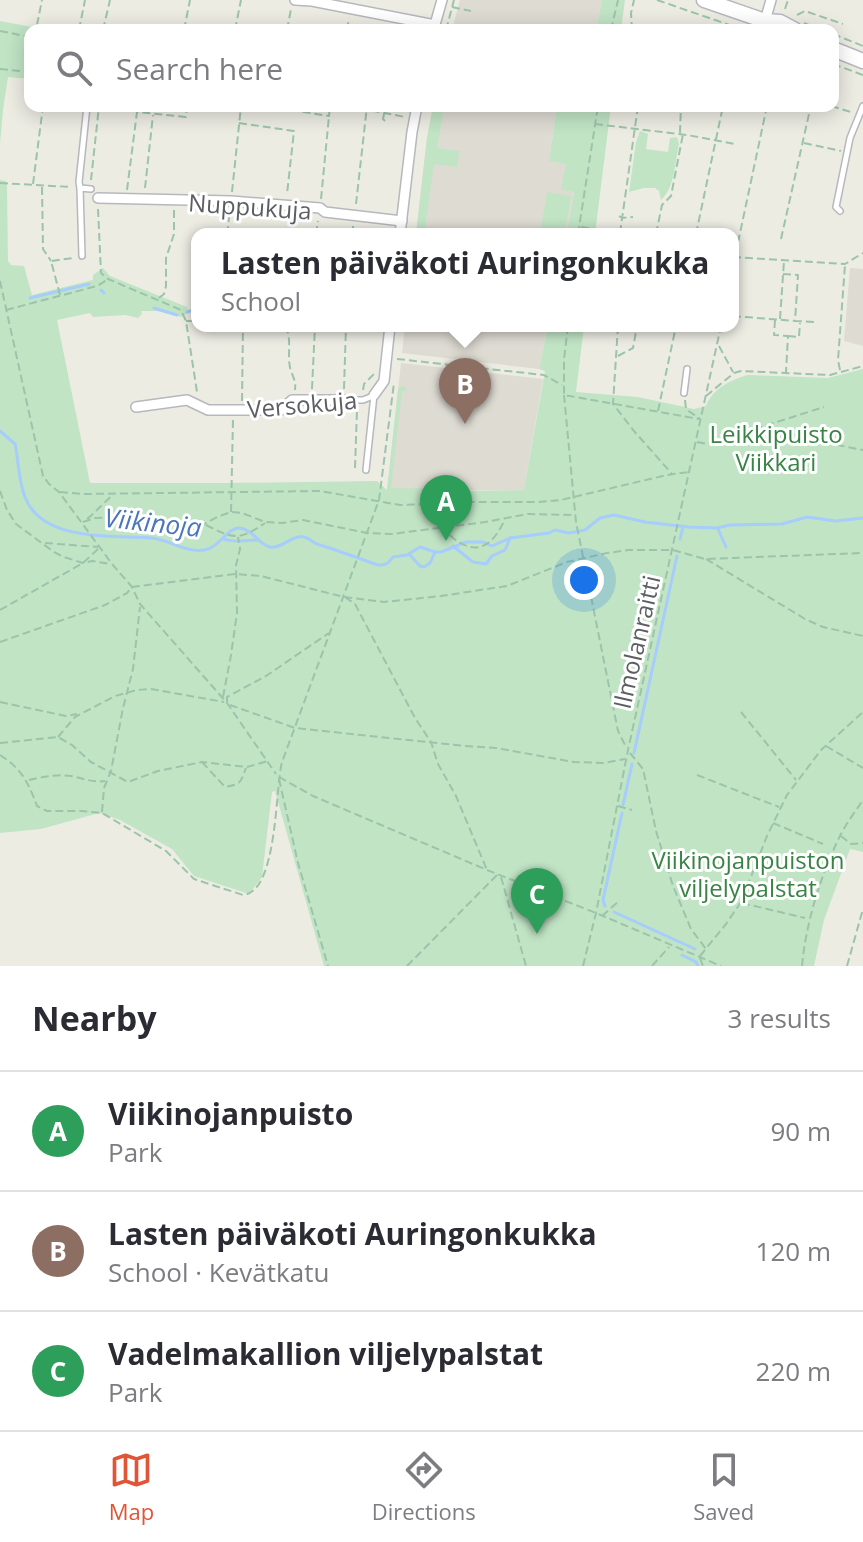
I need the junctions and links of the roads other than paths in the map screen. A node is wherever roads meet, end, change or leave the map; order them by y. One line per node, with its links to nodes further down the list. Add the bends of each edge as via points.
1 (294, 0): 5 (street)
2 (442, 0): 6 (street)
3 (704, 0): 7 (street)
4 (771, 0): 8 (street)
5 (416, 24)
6 (435, 24)
7 (760, 24)
8 (767, 24)
9 (839, 51): 10 (street)
10 (863, 61)
11 (863, 106): 17 (lane, via 850,138 836,207)
12 (86, 112): 14 (lane)
13 (416, 112): 18 (street)
14 (80, 188): 15 (lane); 20 (lane)
15 (91, 189)
16 (98, 198): 18 (street, Nuppukuja, via 231,201)
17 (840, 211)
18 (402, 221): 19 (street)
19 (401, 228)
20 (82, 256)
21 (389, 332): 24 (street, via 384,381)
22 (687, 369): 23 (lane)
23 (684, 393)
24 (374, 395): 25 (lane, Versokuja); 27 (lane)
25 (350, 400): 26 (street, Versokuja, via 292,400 281,410 208,410 187,400)
26 (136, 407)
27 (366, 470)

